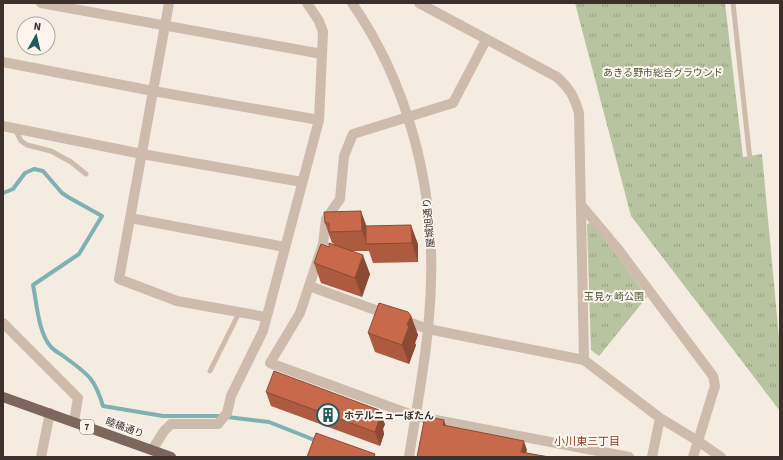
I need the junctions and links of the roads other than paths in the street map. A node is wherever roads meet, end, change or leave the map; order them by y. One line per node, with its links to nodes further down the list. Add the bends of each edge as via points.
1 (41, 3): 7 (street)
2 (169, 3): 7 (street)
3 (307, 3): 9 (street, via 323,32)
4 (352, 3): 12 (street, 屋城旭通り, via 383,57)
5 (419, 3): 8 (street)
6 (733, 3): 17 (lane)
7 (165, 26): 9 (street); 11 (street)
8 (486, 40): 12 (street, via 453,103); 20 (street, via 557,77 568,87 579,113)
9 (322, 54): 13 (street)
10 (3, 62): 11 (street)
11 (153, 91): 13 (street); 16 (street)
12 (407, 116): 23 (street, via 354,134 344,156 340,199 326,218 323,244); 27 (street, 屋城旭通り, via 419,160 429,219 431,280)
13 (319, 120): 19 (street)
14 (3, 126): 15 (street)
15 (15, 129): 16 (street); 18 (lane, via 21,141 27,145 51,151)
16 (142, 154): 19 (street); 21 (street)
17 (750, 160)
18 (86, 174)
19 (302, 182): 22 (street)
20 (581, 206): 28 (street); 35 (street, via 618,249 713,376 715,386)
21 (130, 218): 22 (street); 24 (street, via 119,279 177,301)
22 (285, 247): 25 (street)
23 (309, 286): 27 (street); 32 (street, via 300,313 270,363)
24 (239, 313): 25 (street); 29 (lane)
25 (266, 317): 36 (street, via 263,331 231,396 225,416 218,424 171,424)
26 (3, 323): 34 (street, via 78,398)
27 (428, 329): 28 (street); 32 (street, 屋城旭通り)
28 (584, 360): 33 (street)
29 (210, 371)
30 (3, 397): 31 (main road, 睦橋通り / 7)
31 (50, 413): 34 (main road, 睦橋通り / 7); 37 (street)
32 (415, 416): 39 (street, 屋城旭通り); 40 (street)
33 (660, 418): 35 (street); 41 (street)
34 (74, 422): 36 (main road, 睦橋通り / 7)
35 (698, 441): 42 (street); 43 (street)
36 (152, 450): 38 (main road, 睦橋通り / 7)
37 (41, 457)
38 (171, 457)
39 (409, 457)
40 (629, 457)
41 (652, 457)
42 (693, 457)
43 (721, 457)

